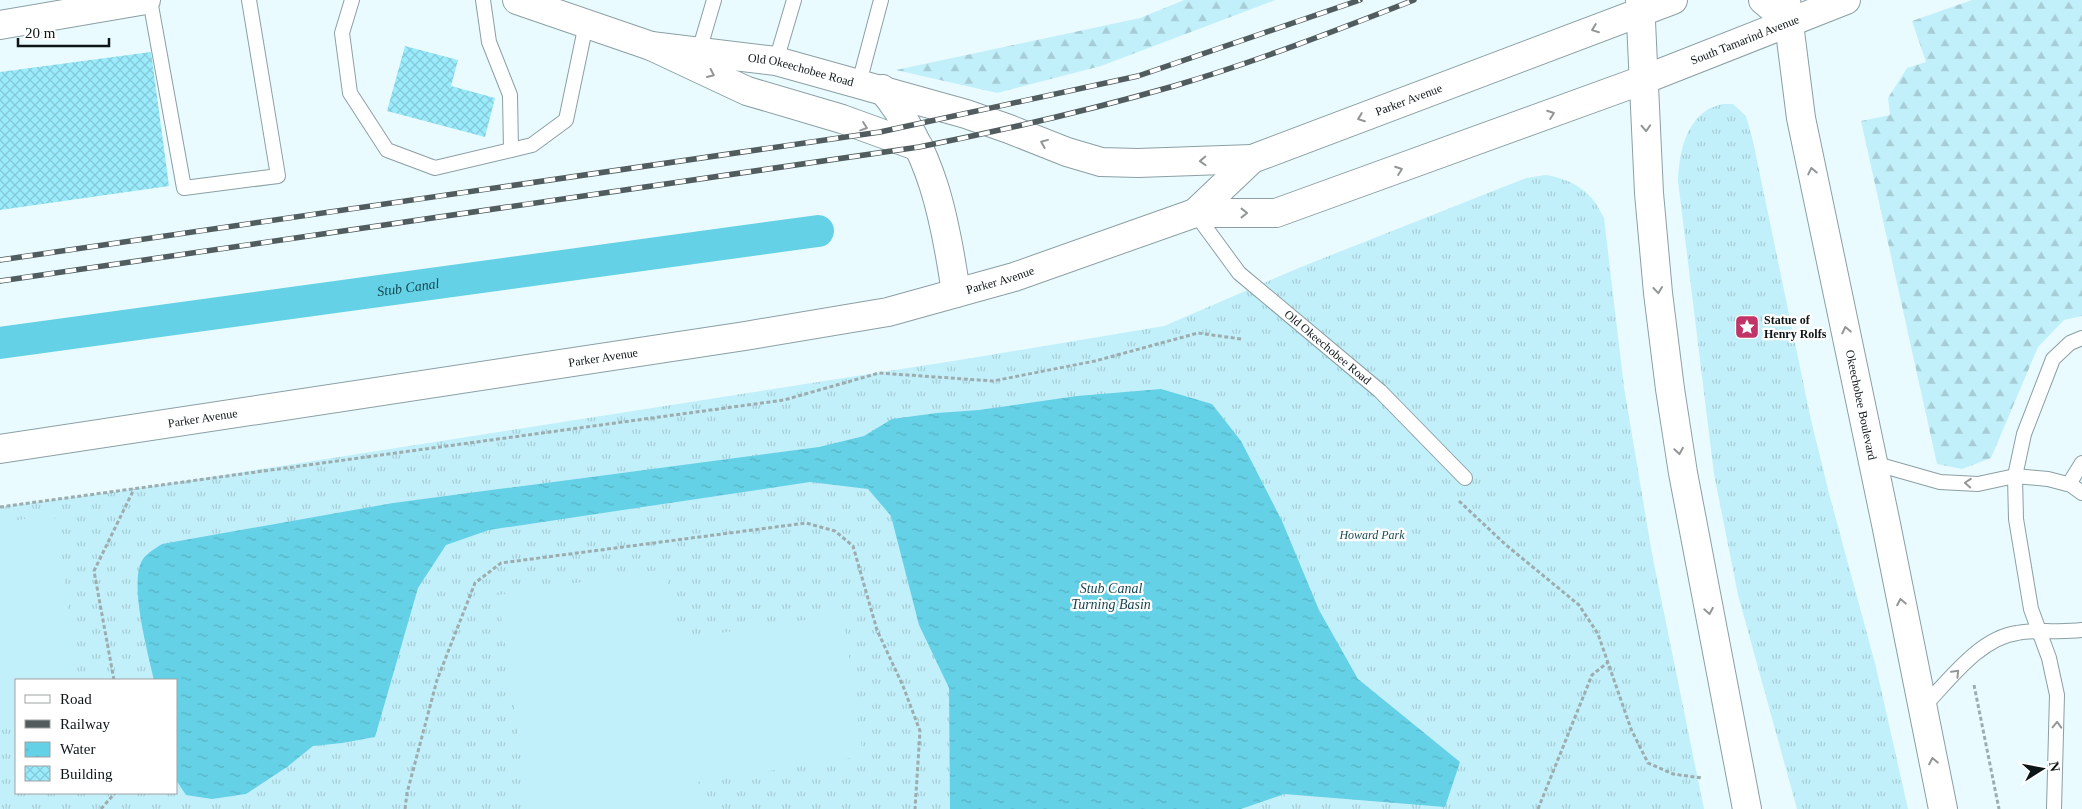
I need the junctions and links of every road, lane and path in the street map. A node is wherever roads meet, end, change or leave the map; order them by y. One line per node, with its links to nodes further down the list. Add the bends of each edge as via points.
1 (146, 0): 16 (street)
2 (150, 0): 3 (lane, via 184,188 278,176)
3 (248, 0)
4 (352, 0): 23 (lane, via 342,33 350,93 386,150 435,168)
5 (483, 0): 23 (lane, via 489,42 510,95)
6 (517, 0): 15 (street, Old Okeechobee Road)
7 (714, 0): 18 (lane)
8 (794, 0): 19 (lane)
9 (881, 0): 21 (lane)
10 (1672, 0): 13 (street)
11 (1763, 0): 14 (street)
12 (1846, 0): 14 (street, South Tamarind Avenue)
13 (1641, 6): 20 (street); 24 (street, Parker Avenue, one-way to 24)
14 (1787, 11): 20 (street, South Tamarind Avenue); 30 (street, Okeechobee Boulevard, one-way to 14, via 1801,118)
15 (586, 24): 17 (street, Old Okeechobee Road); 23 (lane, via 566,120 532,145)
16 (0, 25)
17 (651, 46): 18 (street, Old Okeechobee Road); 22 (street, Old Okeechobee Road, one-way to 22, via 747,91 842,119)
18 (698, 52): 19 (street, Old Okeechobee Road)
19 (776, 60): 21 (street, Old Okeechobee Road)
20 (1644, 80): 25 (street, Parker Avenue, one-way to 20, via 1276,213); 51 (street, one-way to 51, via 1650,202 1670,389)
21 (870, 86): 22 (street, via 896,107); 24 (street, Old Okeechobee Road, one-way to 21, via 1101,162 1001,126)
22 (919, 147): 26 (street, via 939,198)
23 (512, 150)
24 (1252, 159): 25 (street, Parker Avenue)
25 (1195, 213): 26 (street, Parker Avenue, via 1014,277); 33 (lane, Old Okeechobee Road, via 1239,273 1380,390)
26 (956, 293): 29 (street, Parker Avenue, via 888,312 745,336)
27 (2082, 338): 32 (lane, via 2070,343 2053,359 2024,434)
28 (1241, 339): 35 (path, via 1198,333 1095,361 993,381 878,372 784,400)
29 (0, 449)
30 (1874, 463): 32 (lane, one-way to 30, via 1978,484 1940,482); 44 (street, Okeechobee Boulevard, one-way to 30)
31 (2082, 463): 34 (lane)
32 (2015, 476): 34 (lane); 39 (lane, via 2016,519 2031,609)
33 (1465, 478)
34 (2069, 484): 36 (lane)
35 (134, 489): 38 (path); 43 (path, via 94,572)
36 (2082, 493)
37 (1455, 497): 41 (path, via 1506,545 1579,605 1598,634)
38 (0, 507)
39 (2040, 630): 40 (lane); 44 (lane, one-way to 39, via 1986,644 2014,633); 54 (lane, one-way to 39, via 2058,695)
40 (2082, 630)
41 (1607, 663): 45 (path, via 1631,729 1648,763 1673,774); 50 (path, via 1592,675)
42 (1972, 676): 53 (path)
43 (114, 679)
44 (1922, 708): 52 (street, Okeechobee Boulevard, one-way to 44)
45 (1702, 778)
46 (114, 794): 47 (path)
47 (101, 809)
48 (405, 809): 49 (path, via 437,680 475,583 500,563 806,523 835,531 853,546 877,630 920,731)
49 (915, 809)
50 (1538, 809)
51 (1747, 809)
52 (1943, 809)
53 (1999, 809)
54 (2054, 809)

